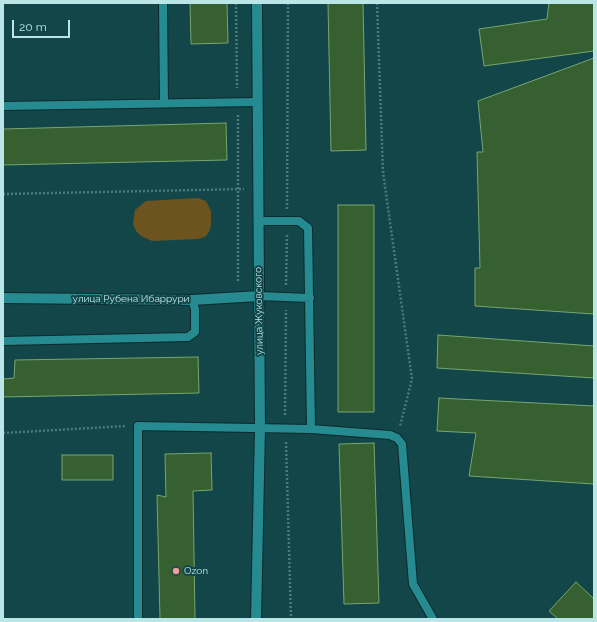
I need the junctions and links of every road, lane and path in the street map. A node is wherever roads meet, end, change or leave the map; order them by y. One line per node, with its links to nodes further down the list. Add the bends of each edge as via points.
1 (163, 3): 7 (lane)
2 (236, 3): 5 (path)
3 (257, 3): 6 (street, улица Жуковского)
4 (377, 3): 23 (path, via 383,172 412,379)
5 (238, 102): 6 (lane); 7 (lane); 10 (path)
6 (257, 102): 9 (street, улица Жуковского)
7 (164, 103): 8 (lane)
8 (3, 106)
9 (258, 188): 10 (path); 12 (street, улица Жуковского)
10 (238, 189): 11 (path); 15 (path)
11 (3, 194)
12 (258, 221): 13 (street, улица Жуковского); 16 (lane, via 299,221 308,228)
13 (259, 296): 15 (street, улица Рубена Ибаррури); 16 (lane); 20 (street, улица Жуковского)
14 (3, 298): 17 (street, улица Рубена Ибаррури)
15 (238, 298): 17 (street, улица Рубена Ибаррури)
16 (310, 298): 21 (lane)
17 (192, 300): 18 (lane, via 195,309 195,332 188,337)
18 (3, 341)
19 (138, 426): 20 (lane); 22 (path); 24 (lane)
20 (260, 428): 21 (lane); 25 (street, улица Жуковского)
21 (311, 429): 23 (lane, via 390,435)
22 (3, 433)
23 (397, 438): 26 (lane, via 402,444 413,584)
24 (138, 619)
25 (256, 619)
26 (433, 619)

